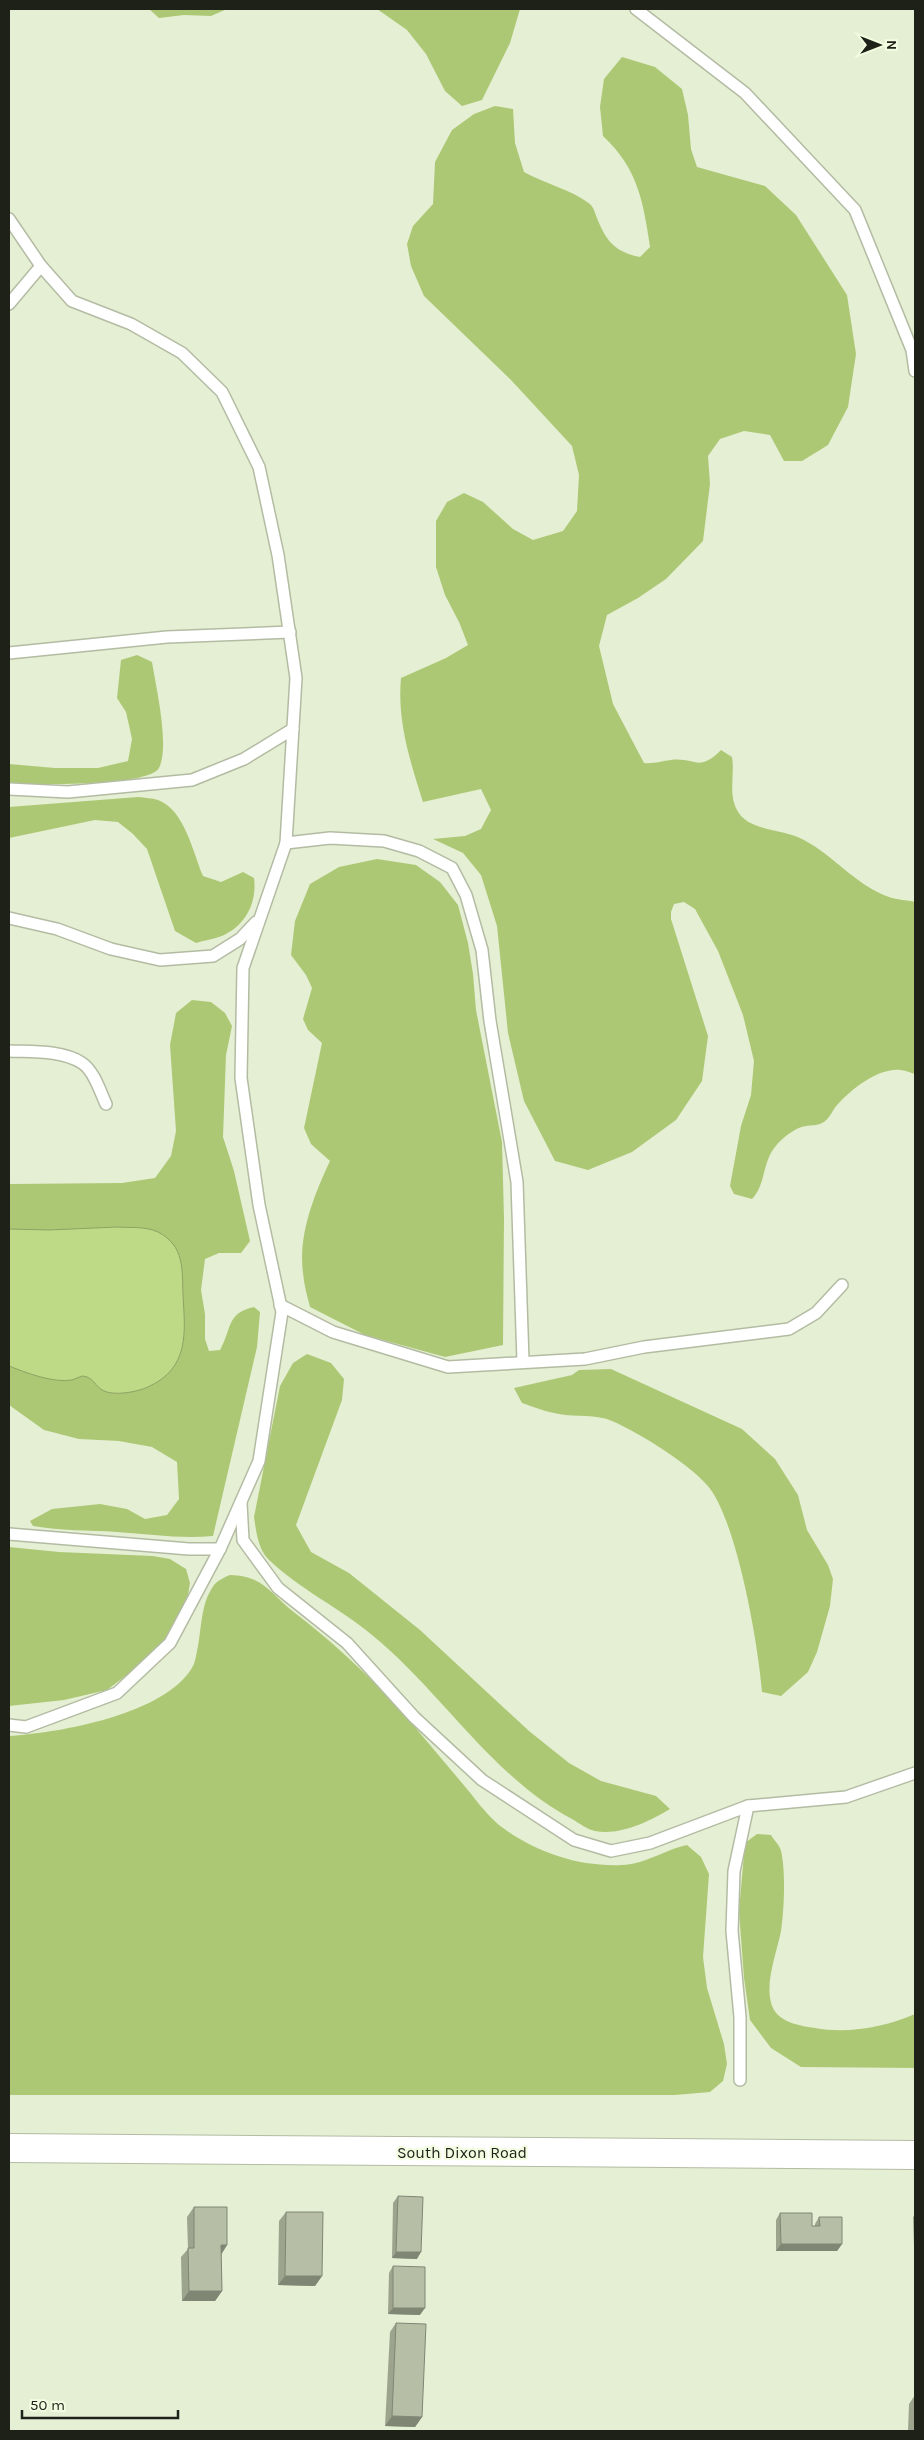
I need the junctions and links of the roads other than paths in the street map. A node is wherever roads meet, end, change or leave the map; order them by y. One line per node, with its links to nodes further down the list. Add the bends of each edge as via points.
1 (636, 9): 5 (lane, via 745,92 855,210 912,350)
2 (9, 219): 3 (lane)
3 (41, 266): 4 (lane); 6 (lane, via 72,301 131,324 182,353 222,392 259,467)
4 (9, 304)
5 (915, 371)
6 (290, 632): 7 (lane, via 166,637); 8 (lane, via 296,678)
7 (9, 653)
8 (293, 729): 9 (lane, via 244,759 192,780 68,792); 10 (lane)
9 (9, 789)
10 (286, 842): 12 (lane); 17 (lane, via 330,838 384,841 419,851 452,868 466,895 482,950 490,1021 517,1182)
11 (9, 918): 12 (lane, via 57,929 111,949 160,960 213,956 240,939)
12 (260, 918): 16 (lane, via 243,968 241,1078 259,1205)
13 (9, 1050): 14 (lane, via 56,1054 83,1063 96,1080)
14 (106, 1104)
15 (842, 1286): 17 (lane, via 816,1313 789,1329 644,1347 585,1359)
16 (280, 1305): 17 (lane, via 333,1332 448,1367); 18 (lane, via 282,1312 259,1461)
17 (523, 1361)
18 (241, 1502): 20 (lane); 23 (lane, via 243,1540 278,1588 347,1643 414,1717 482,1780 574,1840 611,1851 650,1843)
19 (9, 1534): 20 (lane)
20 (220, 1549): 21 (lane, via 170,1643 117,1693 26,1727)
21 (9, 1725)
22 (915, 1773): 23 (lane, via 846,1797)
23 (748, 1806): 24 (lane, via 734,1872 732,1931 740,2017)
24 (740, 2080)
25 (9, 2148): 26 (main road, South Dixon Road)
26 (915, 2155)

